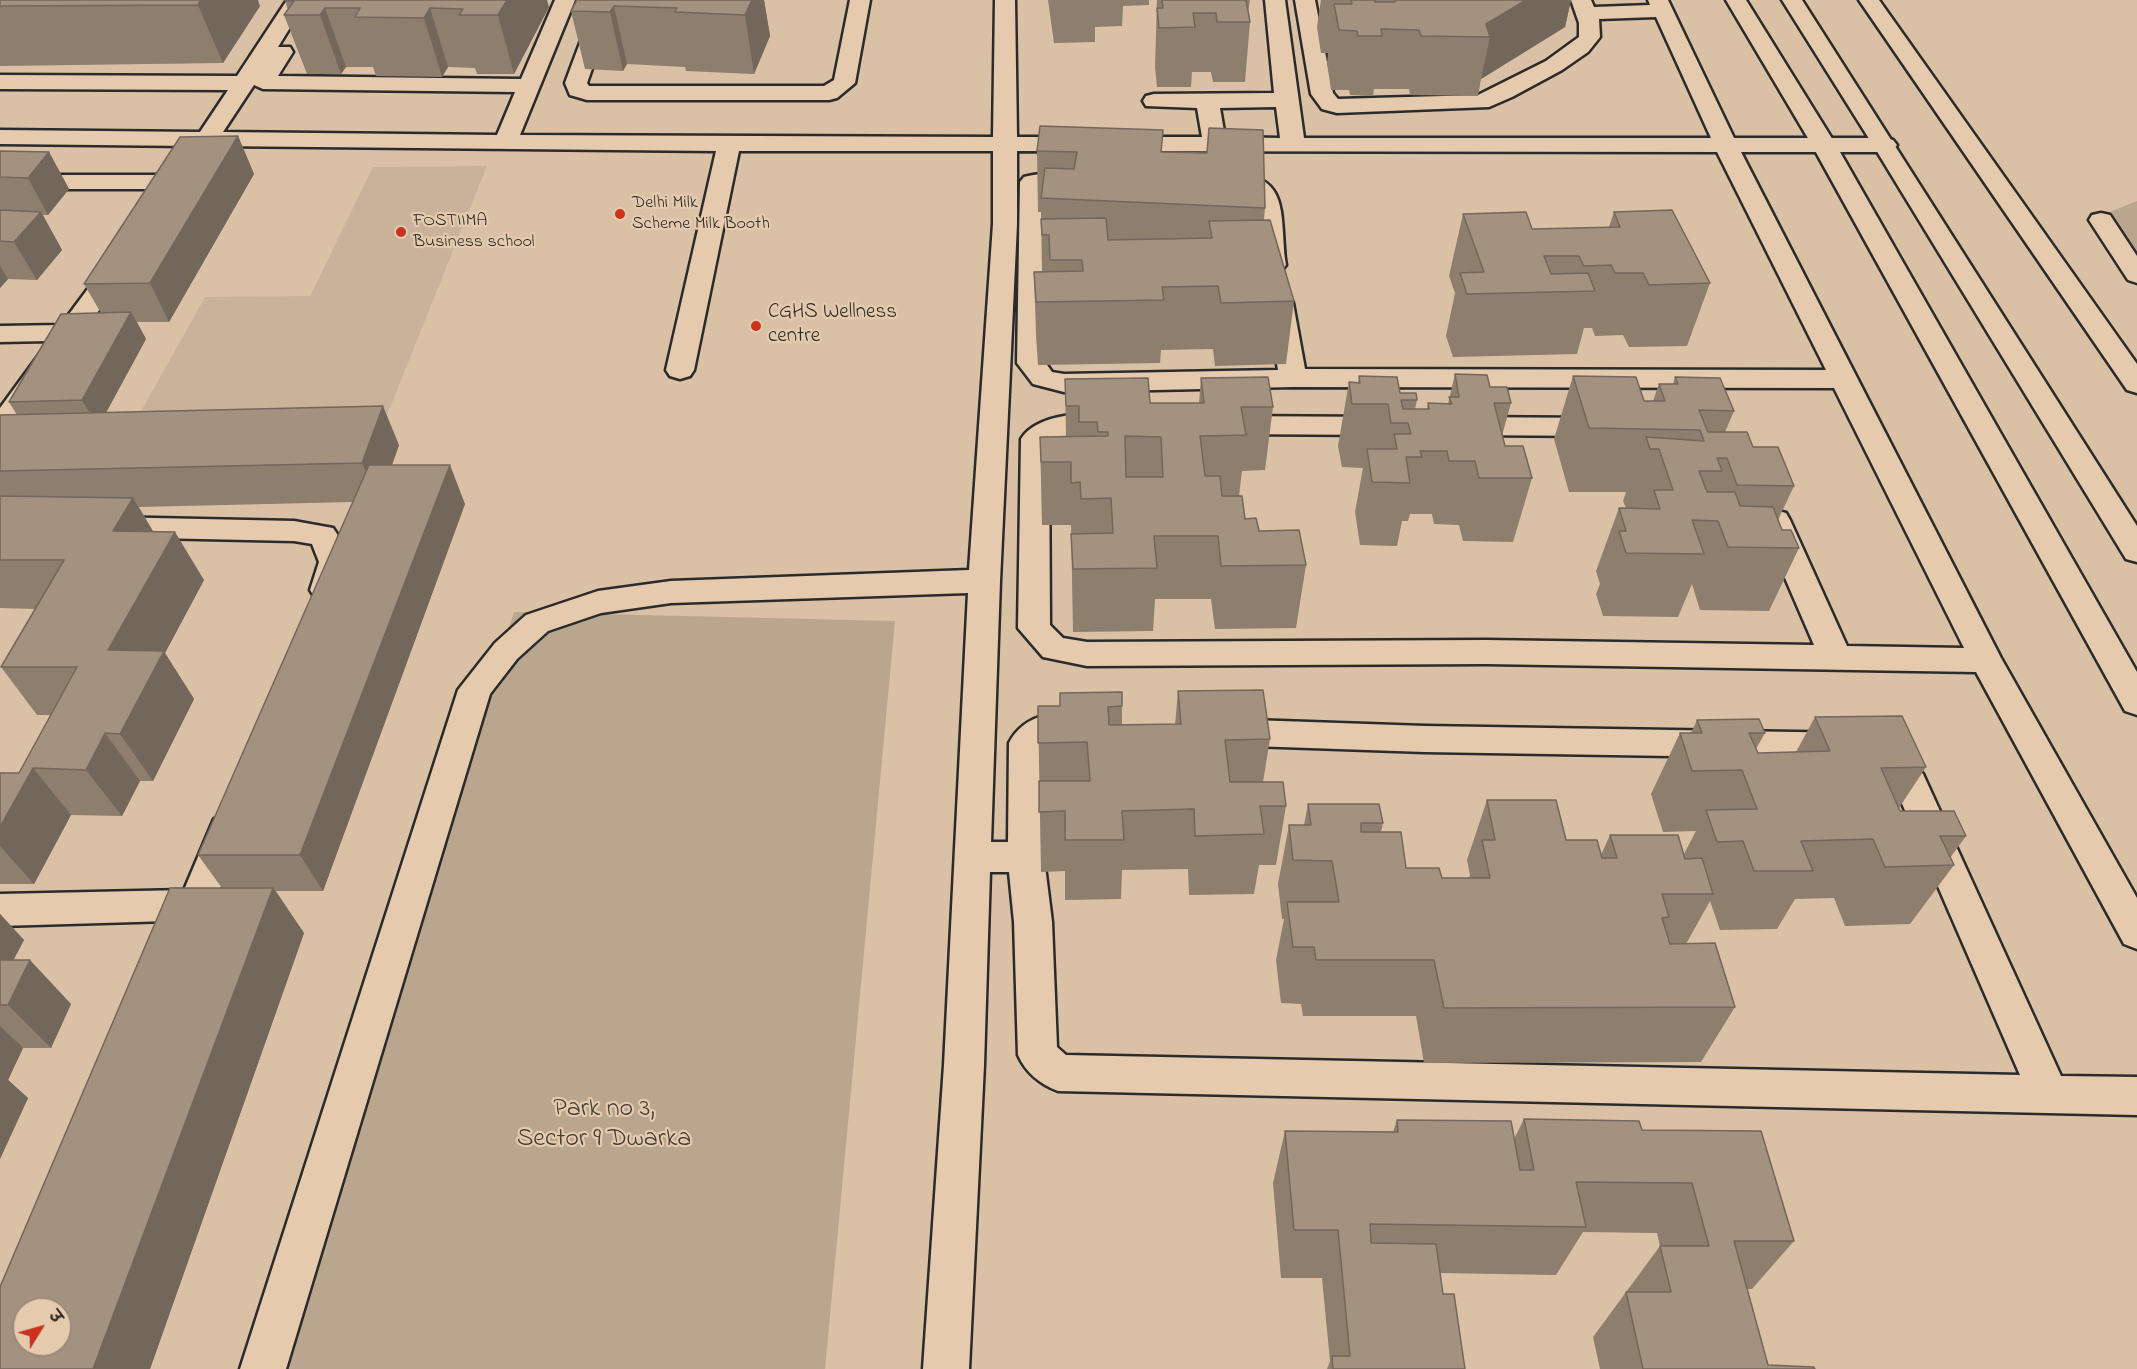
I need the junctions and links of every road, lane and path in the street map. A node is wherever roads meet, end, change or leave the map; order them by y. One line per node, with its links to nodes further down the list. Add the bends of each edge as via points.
1 (297, 0): 19 (street)
2 (316, 0): 20 (street, via 263,82)
3 (565, 0): 20 (street)
4 (606, 0): 16 (street)
5 (1005, 0): 29 (street)
6 (1022, 0): 17 (street)
7 (1275, 0): 21 (street)
8 (1736, 0): 35 (street)
9 (1792, 0): 36 (street)
10 (1869, 0): 51 (street)
11 (853, 5): 25 (street, via 844,83 829,93)
12 (1660, 5): 13 (street); 34 (street)
13 (1584, 6): 24 (street, via 1591,31 1588,40 1496,99)
14 (1315, 8): 24 (street, via 1322,94)
15 (621, 25): 16 (street)
16 (593, 32): 25 (street, via 576,83)
17 (1019, 40)
18 (0, 82): 19 (street)
19 (244, 83): 27 (street)
20 (527, 86): 28 (street)
21 (1286, 100): 23 (street); 32 (street)
22 (1154, 101): 23 (street)
23 (1207, 101): 30 (street)
24 (1337, 106): 33 (street)
25 (577, 117): 28 (street); 31 (street)
26 (0, 137): 27 (street)
27 (209, 137): 28 (street); 40 (street)
28 (506, 141)
29 (1019, 143): 30 (street); 31 (street); 41 (street); 59 (street, via 1005,224)
30 (1215, 143): 32 (street)
31 (729, 144): 48 (street)
32 (1293, 144): 33 (street)
33 (1345, 144): 34 (street)
34 (1725, 144): 35 (street); 50 (street)
35 (1824, 145): 36 (street); 63 (street)
36 (1885, 145): 58 (street)
37 (1196, 180): 49 (street, via 1243,179 1257,186 1266,197 1262,272)
38 (1102, 181): 41 (street)
39 (0, 182): 40 (street)
40 (178, 182): 42 (street)
41 (1032, 182): 49 (street, via 1042,271 1031,363 1043,378 1064,383)
42 (157, 211)
43 (2101, 220): 45 (street)
44 (130, 248): 46 (street)
45 (2137, 275)
46 (69, 333): 47 (street); 55 (street)
47 (0, 334)
48 (680, 370)
49 (1293, 378): 50 (street)
50 (1843, 379): 62 (street)
51 (2137, 384)
52 (1140, 424): 61 (street, via 1068,424 1048,429 1035,439 1034,628 1054,649 1087,654 1498,652)
53 (1200, 425): 54 (street)
54 (1632, 427)
55 (0, 428)
56 (1766, 498): 61 (street)
57 (71, 526): 60 (street, via 322,535 333,550 335,571)
58 (2137, 551)
59 (984, 581): 67 (street); 75 (street, via 671,592 598,602 537,623 506,651 475,690)
60 (317, 614)
61 (1834, 656): 62 (street)
62 (1986, 660): 71 (street)
63 (2137, 702)
64 (1110, 728): 68 (street, via 1052,726 1035,732 1026,743)
65 (1192, 731): 73 (street, via 1857,746 1886,755 1911,784)
66 (240, 797): 69 (street)
67 (972, 856): 68 (street); 76 (street)
68 (1026, 858): 73 (street, via 1033,922 1038,1055 1058,1073)
69 (195, 905): 70 (street); 72 (street)
70 (0, 910)
71 (2137, 933)
72 (172, 960)
73 (2049, 1094): 74 (street)
74 (2137, 1096)
75 (263, 1369)
76 (946, 1369)

